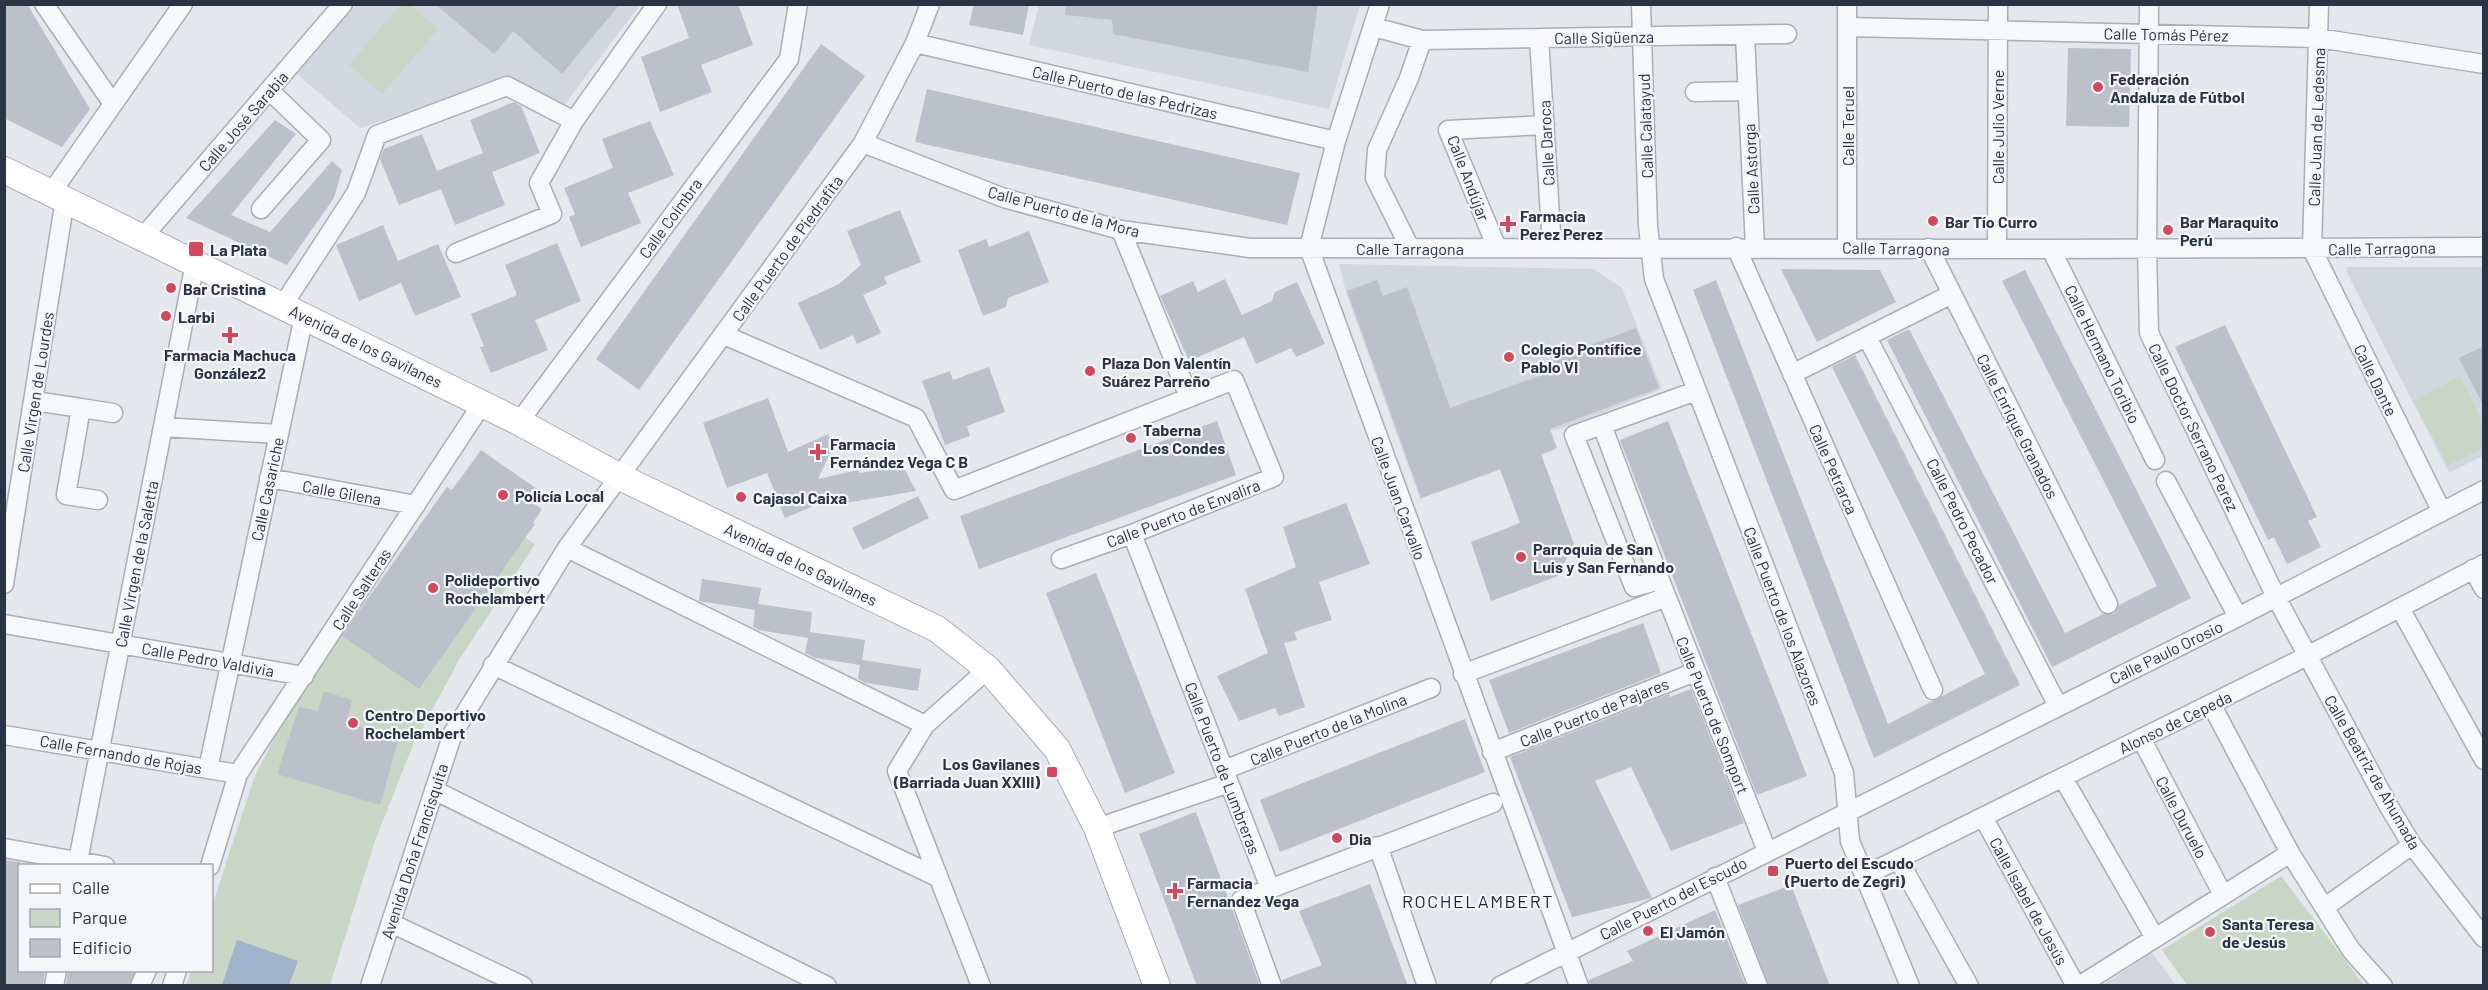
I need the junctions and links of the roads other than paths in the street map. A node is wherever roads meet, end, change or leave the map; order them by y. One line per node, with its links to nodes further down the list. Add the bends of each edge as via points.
1 (44, 4): 28 (street)
2 (183, 4): 28 (street)
3 (343, 4): 25 (street, Calle José Sarabia)
4 (657, 4): 29 (street)
5 (798, 4): 65 (street, Calle Coímbra, via 789,59)
6 (930, 4): 23 (street, Calle Puerto de Piedrafita)
7 (1380, 4): 13 (street)
8 (1641, 4): 19 (street, Calle Calatayud)
9 (1847, 4): 14 (street, Calle Teruel)
10 (1998, 4): 15 (street, Calle Julio Verne)
11 (2149, 4): 17 (street, Calle Doctor Serrano Perez)
12 (2319, 4): 21 (street, Calle Juan de Ledesma)
13 (1374, 27): 22 (street, Calle Sigüenza); 31 (street)
14 (1847, 27): 15 (street, Calle Tomás Pérez); 40 (street, Calle Teruel)
15 (1998, 30): 17 (street, Calle Tomás Pérez); 49 (street, Calle Julio Verne)
16 (1787, 34): 18 (street, Calle Sigüenza)
17 (2149, 34): 21 (street, Calle Tomás Pérez); 47 (street, Calle Doctor Serrano Perez)
18 (1745, 35): 19 (street, Calle Sigüenza); 26 (street, Calle Astorga)
19 (1641, 36): 20 (street, Calle Sigüenza); 38 (street, Calle Calatayud)
20 (1539, 38): 22 (street, Calle Sigüenza); 30 (street, Calle Daroca)
21 (2319, 38): 24 (street, Calle Tomás Pérez); 51 (street, Calle Juan de Ledesma)
22 (1422, 40): 42 (street, via 1377,150 1375,178)
23 (915, 43): 31 (street, Calle Puerto de las Pedrizas); 32 (street, Calle Puerto de Piedrafita)
24 (2484, 64)
25 (269, 90): 35 (street, via 321,140); 37 (street, Calle José Sarabia)
26 (1747, 91): 27 (street); 45 (street, Calle Astorga)
27 (1695, 92)
28 (113, 104): 34 (street)
29 (574, 121): 52 (street, via 539,183 552,214); 55 (street, Avenida de los Gavilanes, via 507,87 377,135 356,193)
30 (1545, 125): 43 (street, Calle Andújar, via 1448,130); 44 (street, Calle Daroca)
31 (1336, 141): 48 (street)
32 (863, 143): 36 (street, Calle Puerto de la Mora, via 1004,198); 56 (street, Calle Puerto de Piedrafita)
33 (4, 170): 34 (street, Avenida de los Gavilanes)
34 (58, 196): 37 (street, Avenida de los Gavilanes); 61 (street, Calle Virgen de Lourdes)
35 (261, 209)
36 (1121, 230): 48 (street, Calle Puerto de la Mora, via 1250,248); 60 (street)
37 (143, 237): 53 (street, Avenida de los Gavilanes)
38 (1649, 247): 39 (street, Calle Tarragona); 44 (street, Calle Tarragona); 59 (street, Calle Puerto de los Alazores, via 1654,279)
39 (1736, 247): 45 (street, Calle Tarragona); 58 (street, Calle Petrarca)
40 (1846, 247): 45 (street, Calle Tarragona); 46 (street, Calle Tarragona)
41 (2484, 247): 51 (street, Calle Tarragona)
42 (1410, 248): 43 (street, Calle Tarragona); 48 (street, Calle Tarragona)
43 (1497, 248): 44 (street, Calle Tarragona)
44 (1552, 248)
45 (1755, 248)
46 (1929, 248): 49 (street, Calle Tarragona); 54 (street, Calle Enrique Granados)
47 (2147, 248): 50 (street, Calle Tarragona); 51 (street, Calle Tarragona); 85 (street, Calle Doctor Serrano Perez, via 2149,333)
48 (1309, 249): 96 (street, Calle Juan Carvallo)
49 (1997, 249): 50 (street, Calle Tarragona)
50 (2051, 249): 69 (street, Calle Hermano Toribio)
51 (2312, 249): 76 (street, Calle Dante)
52 (456, 253)
53 (195, 263): 55 (street, Avenida de los Gavilanes); 67 (street, Calle Virgen de la Saletta)
54 (1952, 294): 57 (street); 86 (street, Calle Enrique Granados)
55 (293, 311): 62 (street, Avenida de los Gavilanes); 68 (street, Calle Casariche)
56 (724, 335): 60 (street, via 916,418 954,490); 70 (street, Calle Puerto de Piedrafita)
57 (1867, 337): 58 (street); 101 (street, Calle Pedro Pecador)
58 (1792, 374): 99 (street, Calle Petrarca)
59 (1696, 391): 66 (street); 114 (street, Calle Puerto de los Alazores, via 1844,773)
60 (1189, 397): 77 (street, Calle Puerto de Envalira, via 1234,380 1274,477)
61 (34, 400): 63 (street); 82 (street, Calle Virgen de Lourdes)
62 (482, 404): 65 (street, Avenida de los Gavilanes); 75 (street, Calle Salteras)
63 (81, 408): 64 (street); 74 (street, via 66,495)
64 (113, 413)
65 (519, 422): 70 (street, Avenida de los Gavilanes)
66 (1602, 425): 81 (street, Calle Puerto de Somport); 81 (street, via 1574,435 1634,587)
67 (163, 427): 68 (street); 90 (street, Calle Virgen de la Saletta)
68 (278, 434): 71 (street, Calle Casariche)
69 (2155, 460)
70 (621, 477): 78 (street, Avenida Doña Francisquita); 94 (street, Avenida de los Gavilanes, via 937,629)
71 (269, 478): 75 (street, Calle Gilena); 92 (street, Calle Casariche)
72 (2166, 481): 88 (street)
73 (2484, 490): 76 (street, Calle Paulo Orosio)
74 (98, 500)
75 (416, 505): 97 (street, Calle Salteras)
76 (2442, 512): 85 (street, Calle Paulo Orosio)
77 (1132, 534): 79 (street, Calle Puerto de Envalira); 110 (street, Calle Puerto de Lumbreras)
78 (567, 548): 93 (street, Avenida Doña Francisquita); 102 (street)
79 (1061, 559)
80 (2478, 567): 83 (street); 87 (street, Alonso de Cepeda)
81 (1660, 580): 84 (street, Calle Puerto de Somport)
82 (4, 584)
83 (2484, 589)
84 (1666, 597): 95 (street, Calle Puerto de Somport); 96 (street)
85 (2276, 597): 88 (street, Calle Paulo Orosio); 91 (street, Calle Beatriz de Ahumada)
86 (2108, 604)
87 (2400, 608): 91 (street, Alonso de Cepeda); 107 (street)
88 (2238, 617): 101 (street, Calle Paulo Orosio)
89 (4, 624): 90 (street, Calle Pedro Valdivia)
90 (121, 643): 92 (street, Calle Pedro Valdivia); 105 (street, Calle Virgen de la Saletta)
91 (2307, 656): 100 (street, Alonso de Cepeda); 117 (street, Calle Beatriz de Ahumada)
92 (230, 663): 97 (street, Calle Pedro Valdivia); 108 (street, Calle Casariche)
93 (493, 665): 112 (street, Avenida Doña Francisquita, via 453,733); 127 (street)
94 (987, 669): 102 (street); 116 (street, Avenida de los Gavilanes, via 1057,749)
95 (1695, 672): 106 (street, Calle Puerto de Pajares); 120 (street, Calle Puerto de Somport)
96 (1463, 674): 106 (street, Calle Juan Carvallo)
97 (304, 676): 109 (street, Calle Salteras)
98 (1431, 688): 110 (street, Calle Puerto de la Molina)
99 (1933, 690)
100 (2211, 704): 104 (street, Alonso de Cepeda); 121 (street)
101 (2058, 706): 114 (street, Calle Paulo Orosio)
102 (925, 725): 127 (street, via 897,771)
103 (4, 735): 105 (street, Calle Fernando de Rojas)
104 (2141, 738): 111 (street, Alonso de Cepeda); 129 (street, Calle Duruelo)
105 (100, 751): 108 (street, Calle Fernando de Rojas); 123 (street, Calle Virgen de la Saletta)
106 (1492, 752): 134 (street, Calle Juan Carvallo)
107 (2484, 760)
108 (208, 769): 109 (street, Calle Fernando de Rojas)
109 (238, 774): 124 (street, Calle Salteras)
110 (1226, 776): 116 (street, Calle Puerto de la Molina); 128 (street, Calle Puerto de Lumbreras)
111 (2062, 777): 115 (street, Alonso de Cepeda); 132 (street)
112 (434, 790): 131 (street, Avenida Doña Francisquita); 139 (street)
113 (1493, 803): 118 (street)
114 (1847, 810): 120 (street, Calle Puerto del Escudo); 125 (street, Calle Puerto de los Alazores, via 1850,841)
115 (1983, 817): 122 (street, Alonso de Cepeda); 149 (street, Calle Isabel de Jesús)
116 (1097, 828): 141 (street, Avenida de los Gavilanes)
117 (2412, 845): 130 (street); 133 (street, Calle Beatriz de Ahumada)
118 (1378, 846): 128 (street); 143 (street)
119 (4, 849): 123 (street)
120 (1767, 851): 126 (street, Calle Puerto del Escudo)
121 (2290, 853): 129 (street); 130 (street)
122 (1898, 859): 125 (street, Alonso de Cepeda); 148 (street)
123 (78, 863)
124 (211, 864)
125 (1864, 876): 147 (street, Calle Puerto de los Alazores)
126 (1715, 877): 134 (street, Calle Puerto del Escudo); 146 (street)
127 (939, 878): 140 (street)
128 (1270, 888): 142 (street, via 1241,900)
129 (2223, 895): 132 (street)
130 (2325, 907): 150 (street, via 2351,950)
131 (391, 923): 137 (street, Avenida Doña Francisquita); 138 (street)
132 (2155, 938): 149 (street)
133 (2483, 938)
134 (1566, 952): 144 (street, Calle Puerto del Escudo); 145 (street, Calle Juan Carvallo)
135 (146, 972): 136 (street)
136 (140, 986)
137 (370, 986)
138 (523, 986)
139 (827, 986)
140 (981, 986)
141 (1157, 986)
142 (1272, 986)
143 (1427, 986)
144 (1500, 986)
145 (1579, 986)
146 (1758, 986)
147 (1910, 986)
148 (1969, 986)
149 (2078, 986)
150 (2383, 986)

